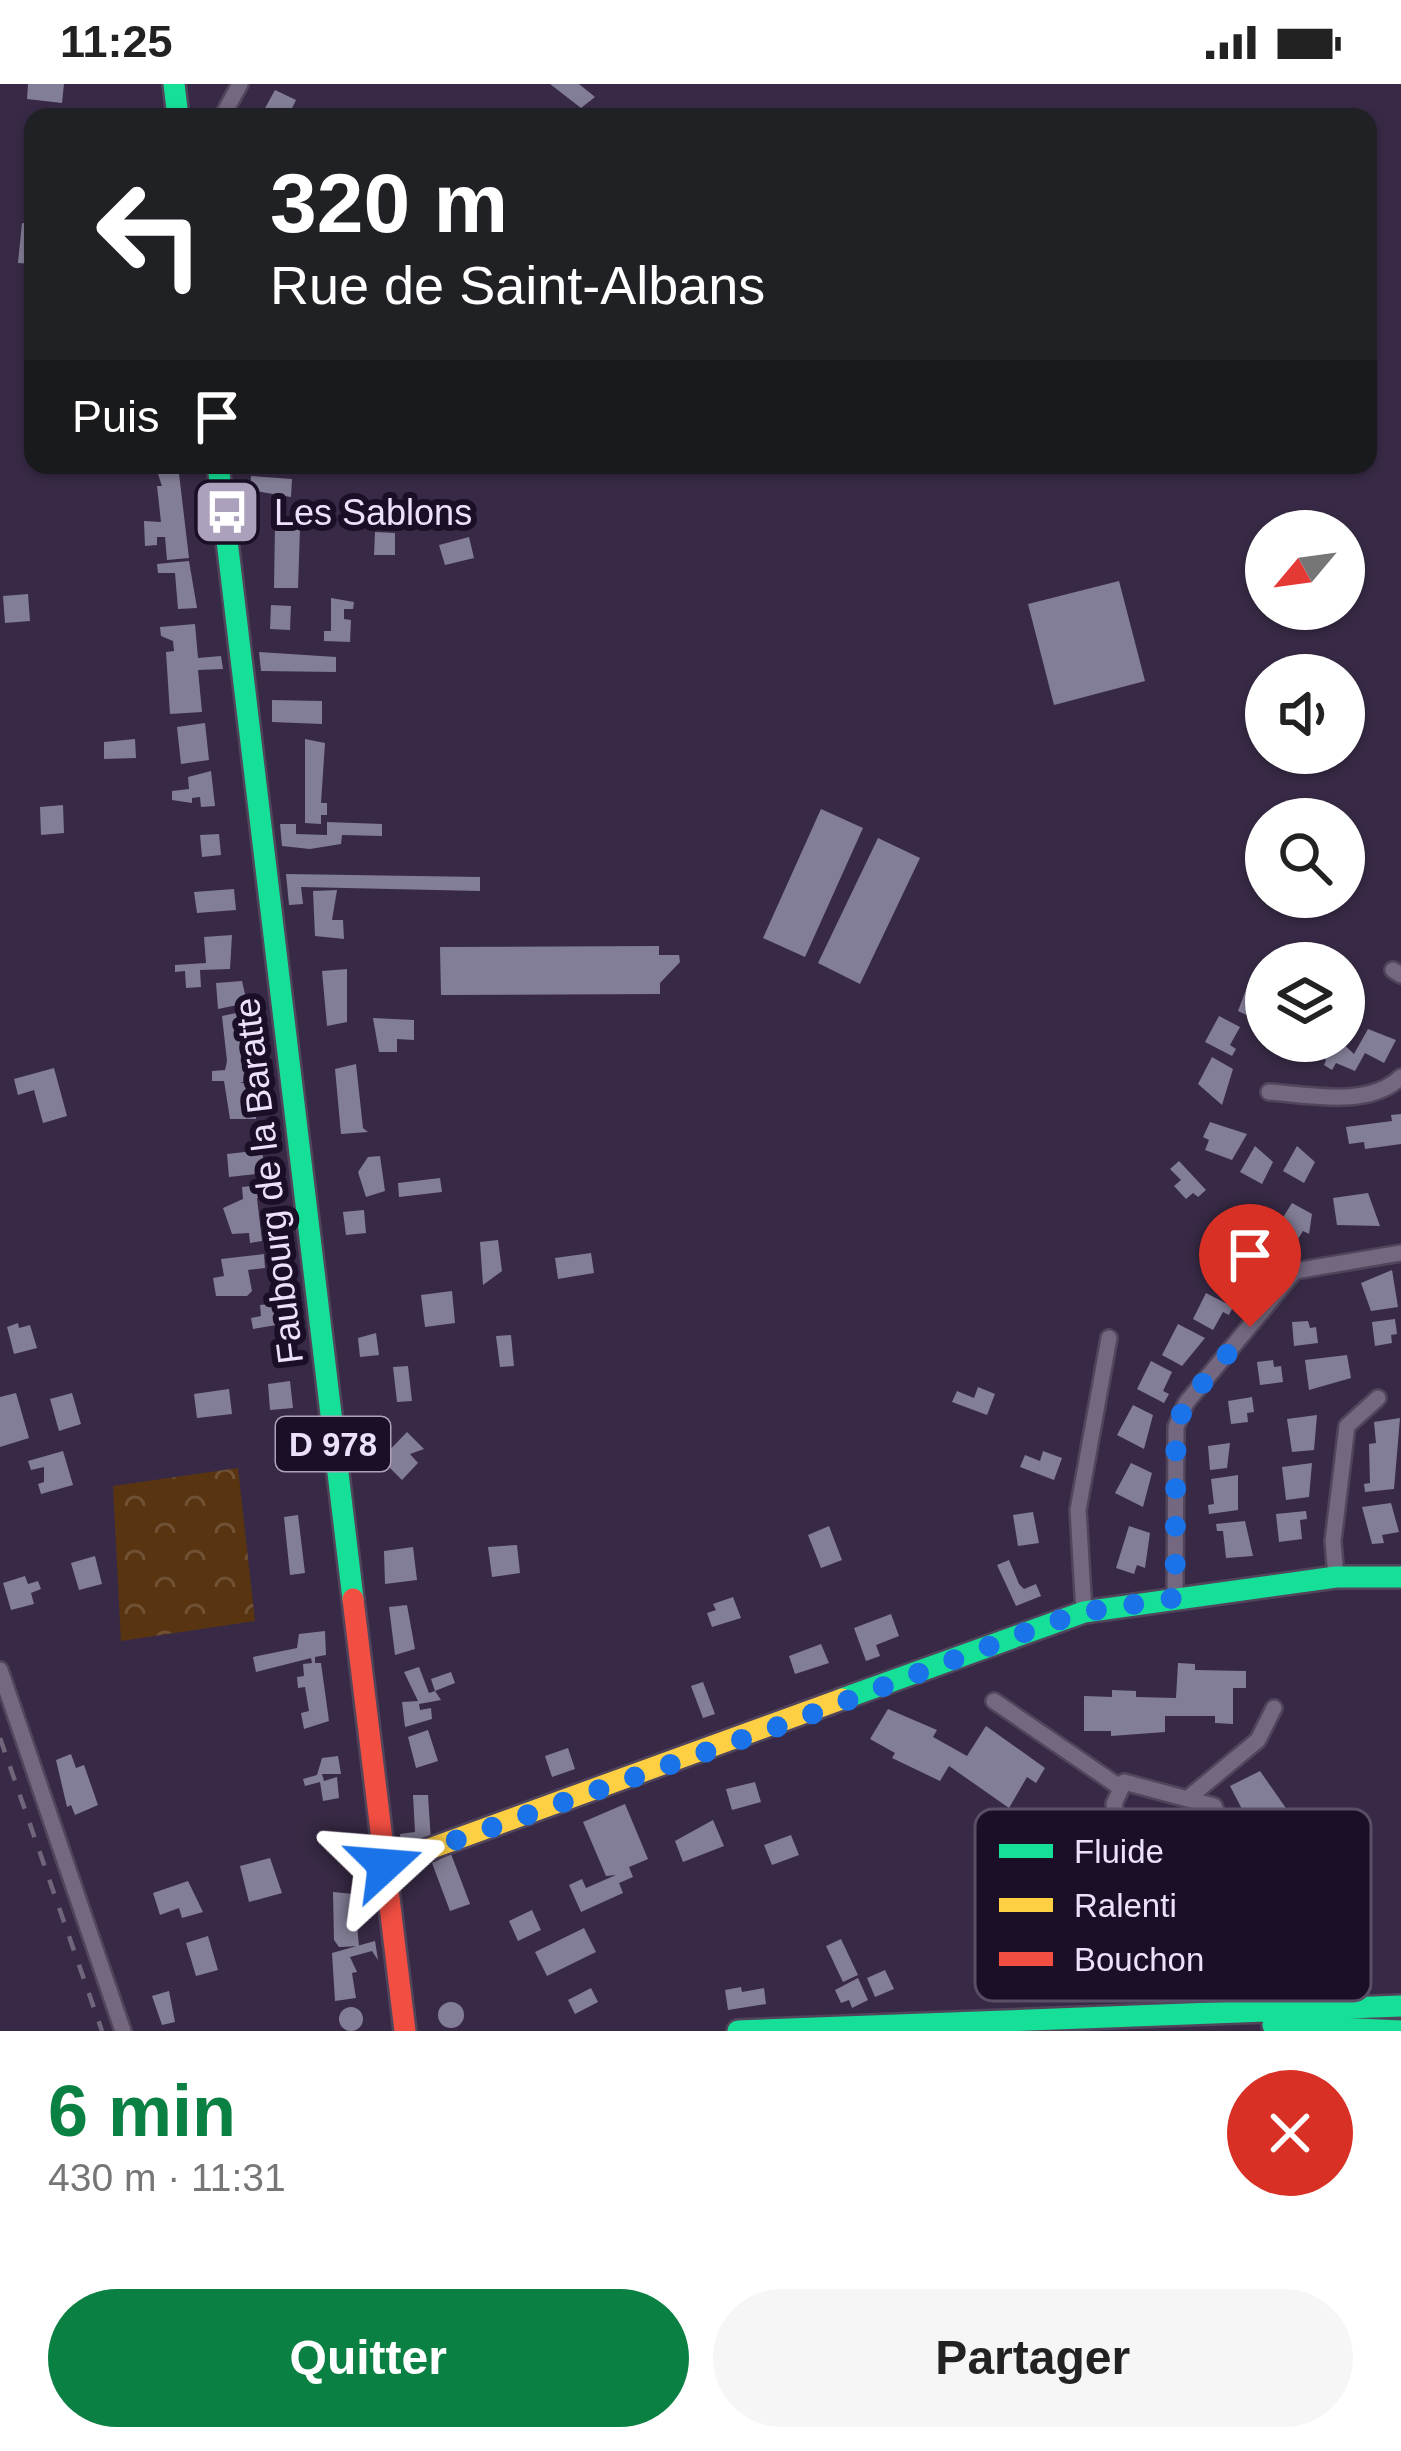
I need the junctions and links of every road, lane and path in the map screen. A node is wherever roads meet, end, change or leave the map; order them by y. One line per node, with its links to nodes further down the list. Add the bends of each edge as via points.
1 (219, 474): 18 (main road, Faubourg de la Baratte / D 978)
2 (1401, 1077): 3 (street, via 1344,1098)
3 (1269, 1092)
4 (1401, 1253): 9 (street, via 1295,1271 1186,1403 1176,1427)
5 (1109, 1338): 10 (street, via 1082,1476)
6 (1378, 1398): 7 (street, via 1347,1426)
7 (1336, 1577): 8 (main road); 9 (main road)
8 (1401, 1577)
9 (1175, 1598): 10 (main road)
10 (1084, 1612): 18 (main road)
11 (0, 1670): 21 (street)
12 (994, 1701): 14 (street)
13 (1274, 1708): 15 (street, via 1258,1740)
14 (1121, 1788): 15 (street, via 1124,1782); 16 (street)
15 (1187, 1798): 17 (street)
16 (1115, 1809)
17 (1215, 1809)
18 (385, 1865): 22 (main road, Faubourg de la Baratte / D 978)
19 (1401, 2006): 20 (main road)
20 (1140, 2018): 23 (main road); 24 (main road)
21 (123, 2031)
22 (405, 2031)
23 (738, 2031)
24 (1401, 2031)

